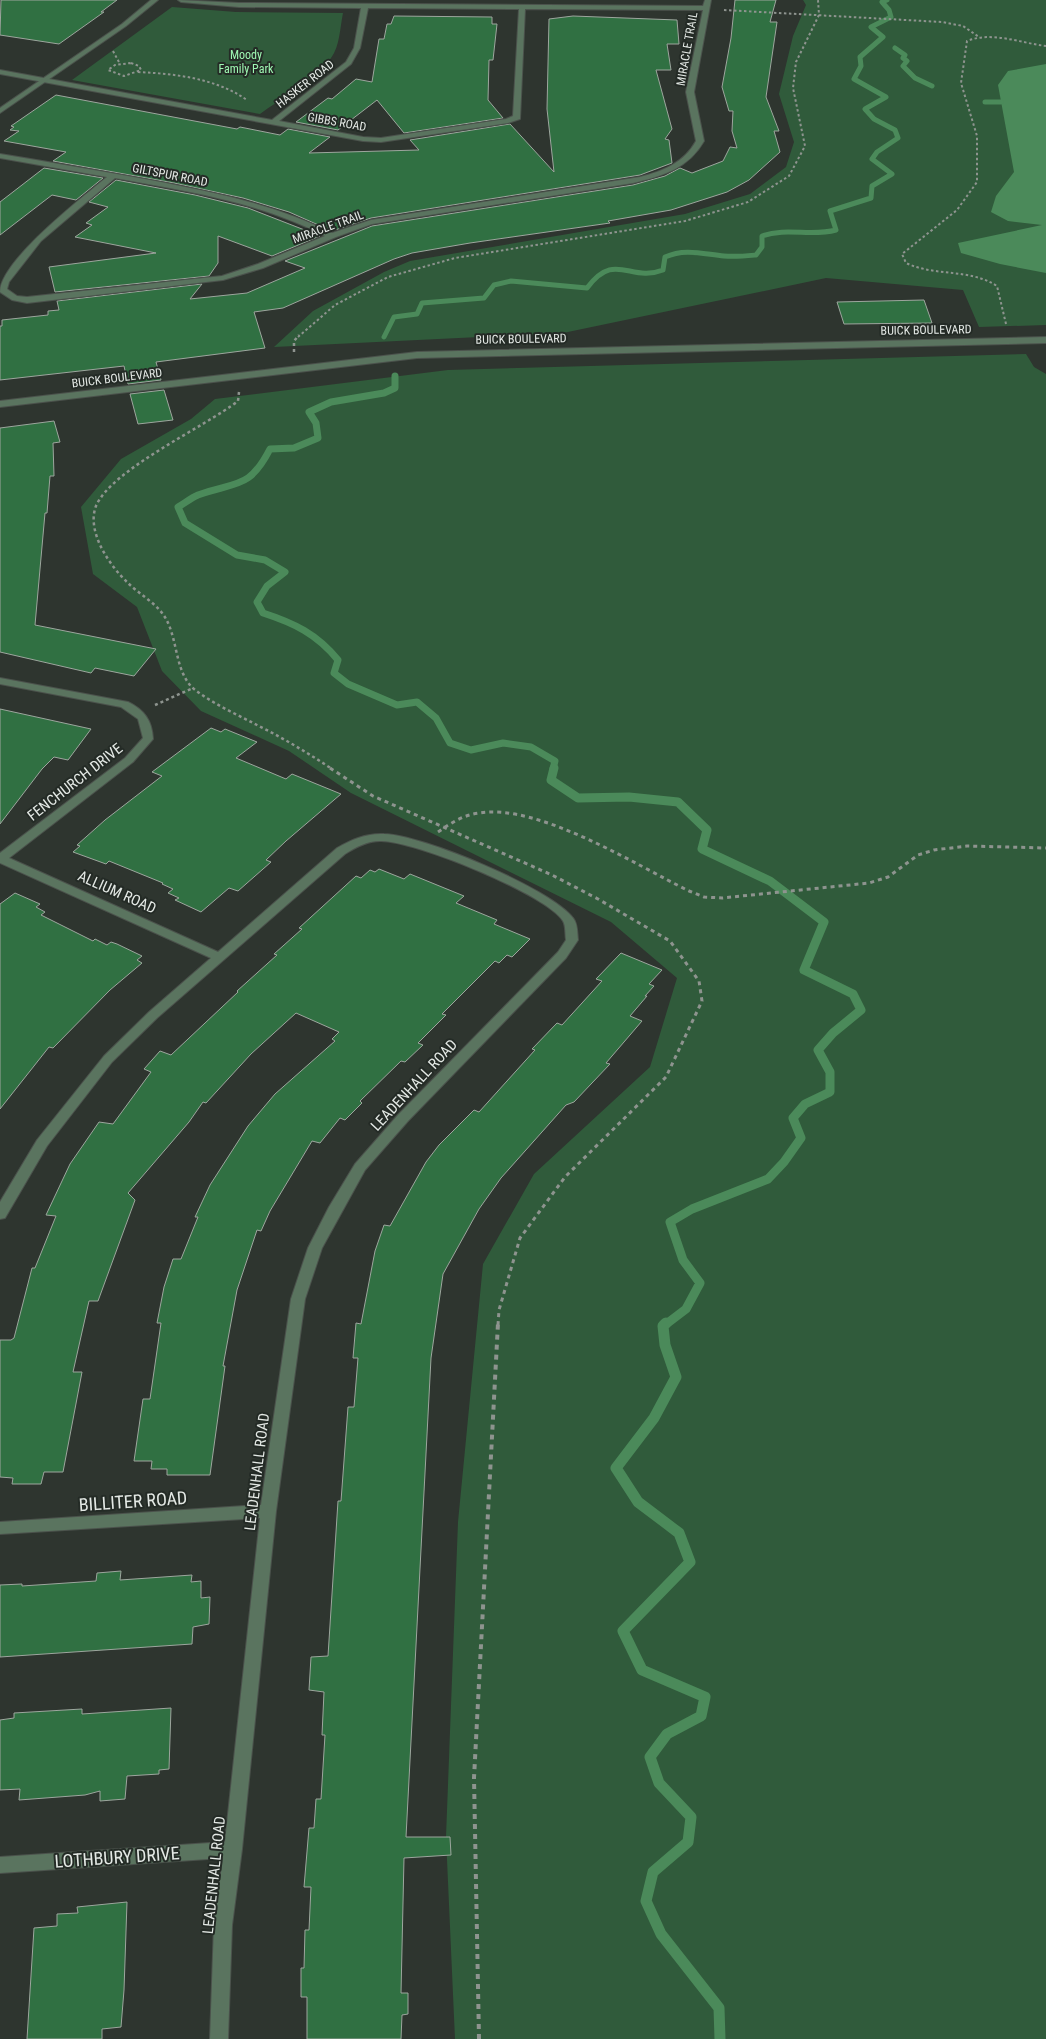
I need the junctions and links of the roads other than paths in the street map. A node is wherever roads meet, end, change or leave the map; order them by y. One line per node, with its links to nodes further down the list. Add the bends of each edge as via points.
1 (155, 0): 7 (street)
2 (181, 0): 4 (street, via 238,5)
3 (707, 4): 5 (street); 12 (street, MIRACLE TRAIL, via 690,92 700,141 680,164 633,181 394,218)
4 (365, 6): 5 (street); 9 (street, HASKER ROAD, via 357,48 349,62)
5 (522, 6): 9 (street, GIBBS ROAD, via 517,117 508,121 371,140)
6 (0, 72): 7 (street, GIBBS ROAD)
7 (44, 80): 8 (street); 9 (street, GIBBS ROAD)
8 (0, 111)
9 (274, 122)
10 (0, 156): 11 (street, GILTSPUR ROAD)
11 (114, 175): 12 (street, GILTSPUR ROAD, via 267,207 289,214); 12 (street, MIRACLE TRAIL, via 38,239 5,282 3,290 15,298 27,300 223,278)
12 (330, 235)
13 (1046, 340): 14 (street, BUICK BOULEVARD, via 417,355)
14 (0, 404)
15 (0, 680): 16 (street, FENCHURCH DRIVE, via 124,704 144,717 148,728 148,739 129,760)
16 (1, 858): 17 (street, ALLIUM ROAD)
17 (220, 957): 18 (street, LEADENHALL ROAD, via 130,1036 96,1072 42,1143); 19 (street, LEADENHALL ROAD, via 341,851 359,840 388,836 409,841 534,894 569,921 572,940 562,955 403,1118 360,1167 314,1248 298,1299)
18 (0, 1214)
19 (268, 1511): 20 (street, BILLITER ROAD); 21 (street, LEADENHALL ROAD)
20 (0, 1528)
21 (233, 1849): 22 (street, LOTHBURY DRIVE); 23 (street, LEADENHALL ROAD, via 223,1925)
22 (0, 1865)
23 (220, 2039)

